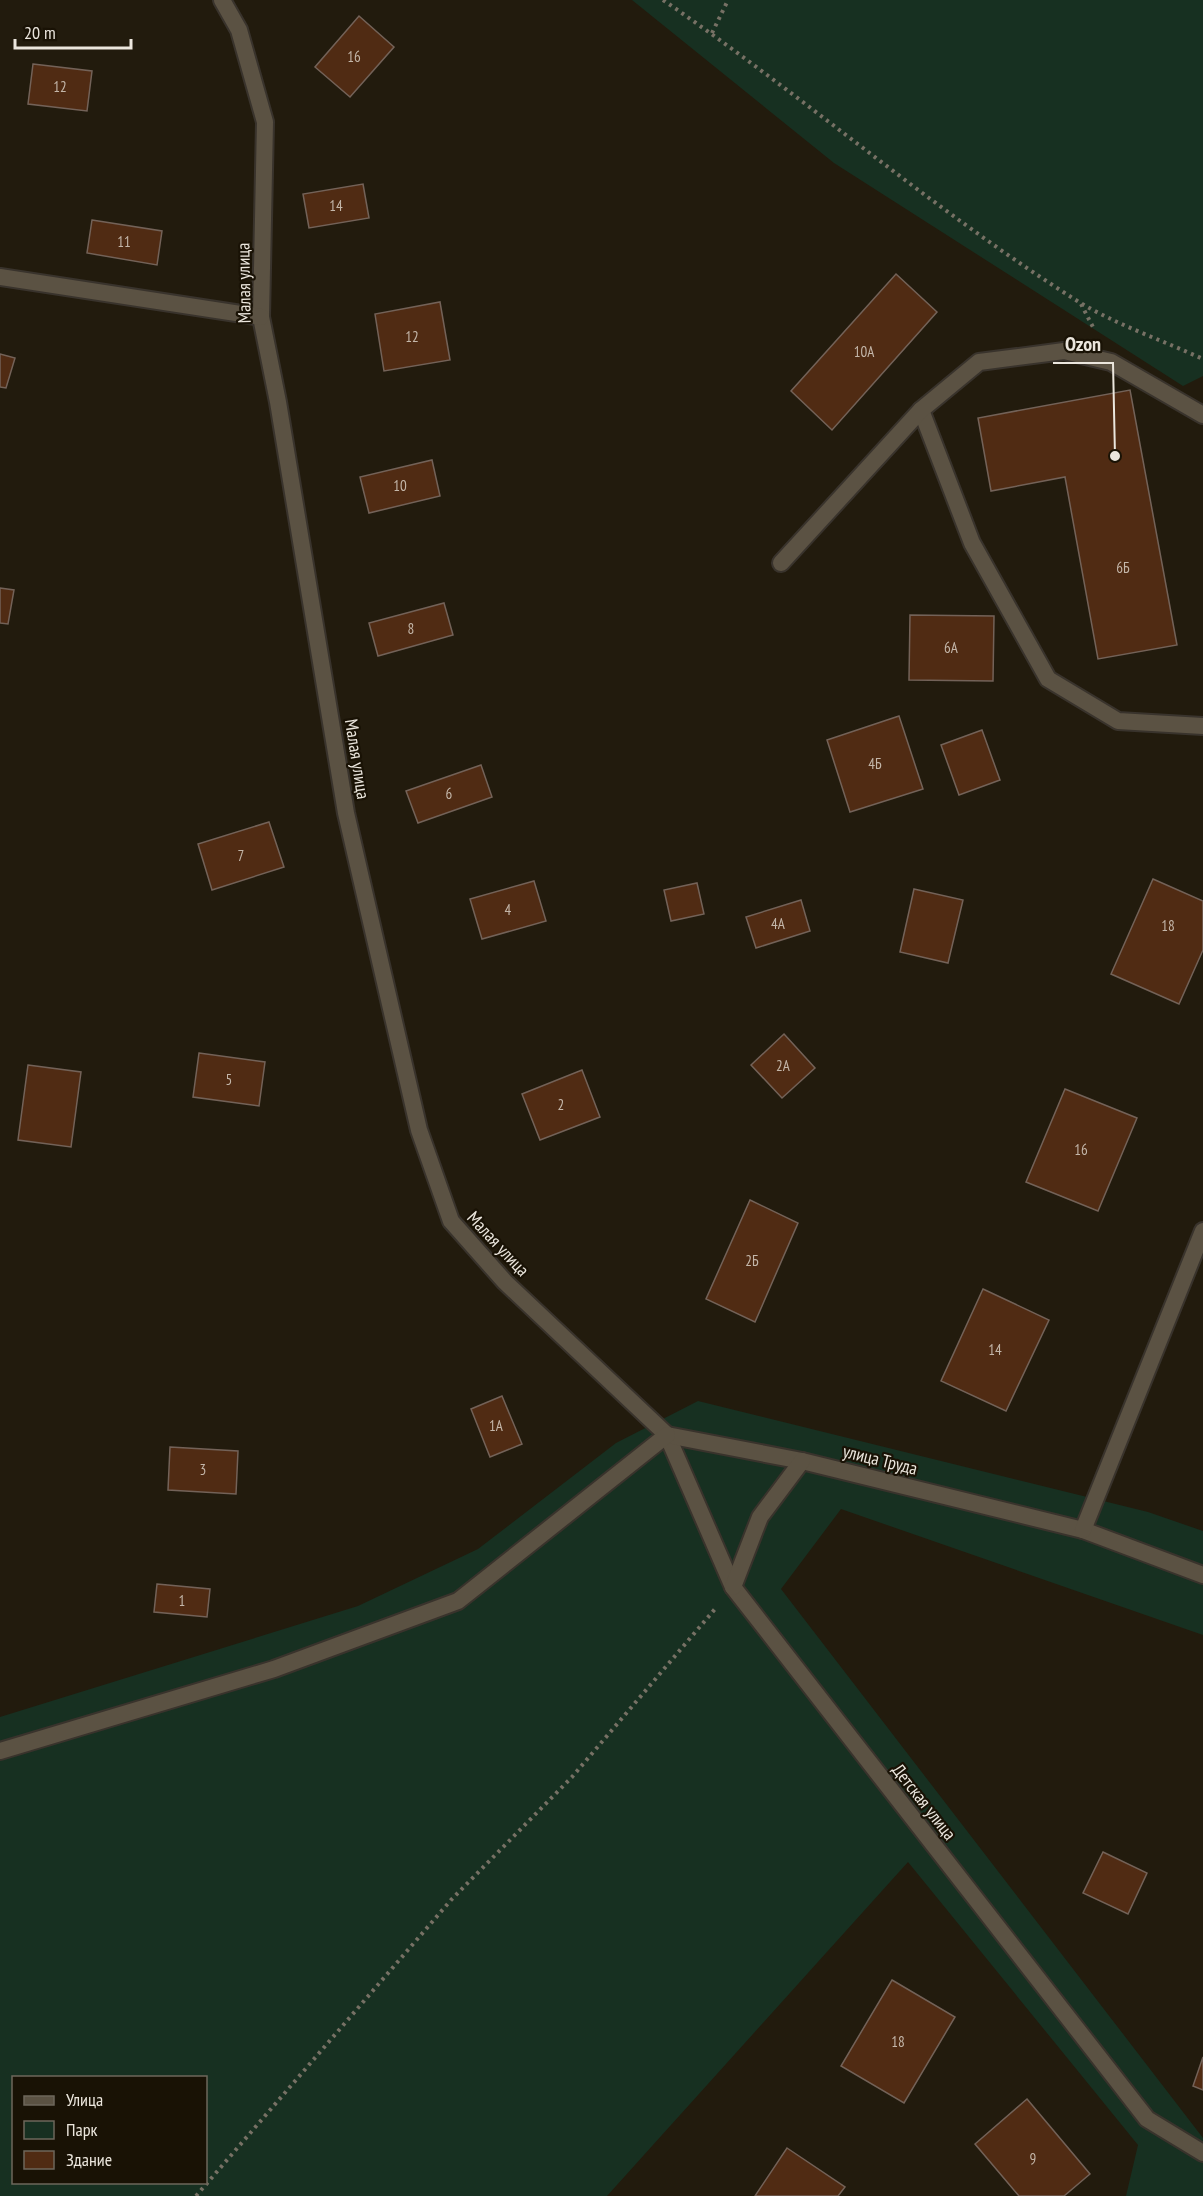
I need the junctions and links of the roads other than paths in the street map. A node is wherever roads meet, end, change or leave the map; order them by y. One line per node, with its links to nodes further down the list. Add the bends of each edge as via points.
1 (222, 0): 3 (street, Малая улица, via 239,30 265,122)
2 (0, 277): 3 (street)
3 (261, 317): 9 (street, Малая улица, via 346,813 419,1130 451,1221 505,1282)
4 (921, 410): 5 (street, via 979,362 1064,351 1111,362); 6 (street); 7 (street, via 972,543 1048,679 1118,721)
5 (1203, 415)
6 (781, 563)
7 (1203, 726)
8 (1203, 1231): 11 (street)
9 (667, 1435): 10 (street, улица Труда); 13 (street, Детская улица); 14 (street, via 458,1601 274,1669)
10 (802, 1461): 11 (street, улица Труда); 13 (street, via 760,1517)
11 (1083, 1530): 12 (street, улица Труда)
12 (1203, 1575)
13 (733, 1587): 15 (street, Детская улица, via 1147,2119)
14 (0, 1751)
15 (1203, 2153)

